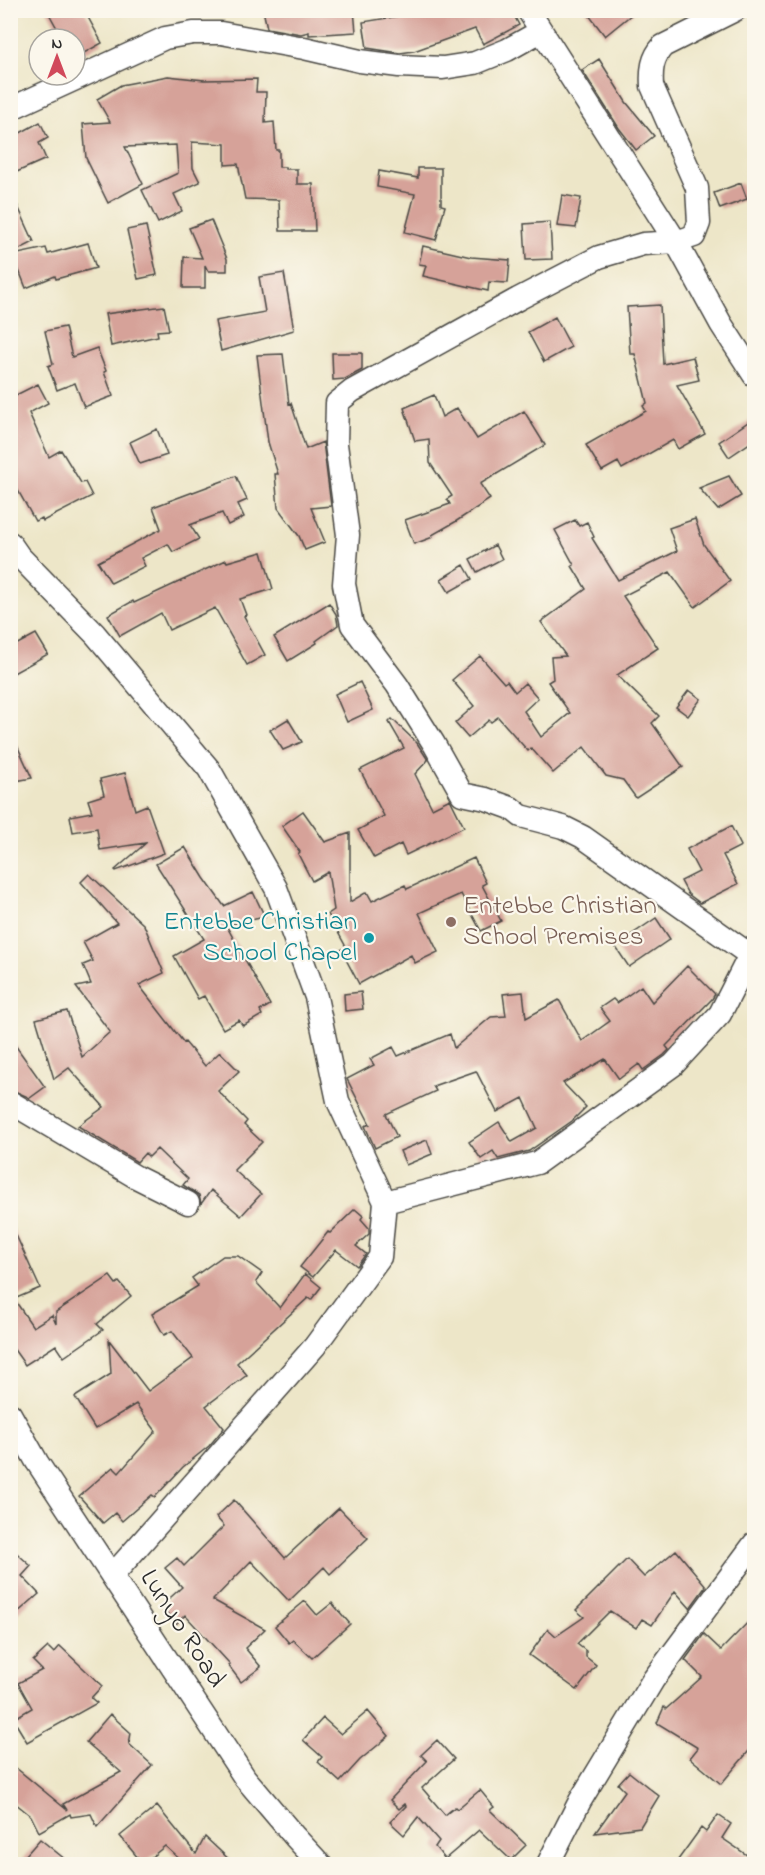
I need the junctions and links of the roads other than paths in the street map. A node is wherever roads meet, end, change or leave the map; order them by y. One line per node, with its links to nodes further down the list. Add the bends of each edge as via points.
1 (528, 10): 3 (street)
2 (735, 10): 5 (street, via 663,46 653,60 652,86 697,188 699,222 694,236)
3 (542, 31): 4 (street, via 476,63 443,68 360,62 221,33 193,33 165,38); 5 (street)
4 (10, 109)
5 (676, 242): 6 (street); 8 (street, via 644,244 599,257 352,391 338,403 336,444 348,535 344,584 352,625 397,685 462,794 486,799 521,816 563,827 583,837)
6 (754, 375)
7 (13, 555): 10 (street, via 95,634 209,769 276,888 316,997 339,1101)
8 (752, 955): 10 (street, via 720,1014 673,1065 537,1163)
9 (10, 1102): 11 (street)
10 (385, 1202): 14 (street, via 380,1257 374,1266 315,1346)
11 (188, 1203)
12 (10, 1414): 14 (street, Lunyo Road)
13 (754, 1544): 16 (street, via 653,1680 579,1801)
14 (112, 1576): 15 (street, Lunyo Road, via 245,1778)
15 (320, 1864)
16 (548, 1864)

